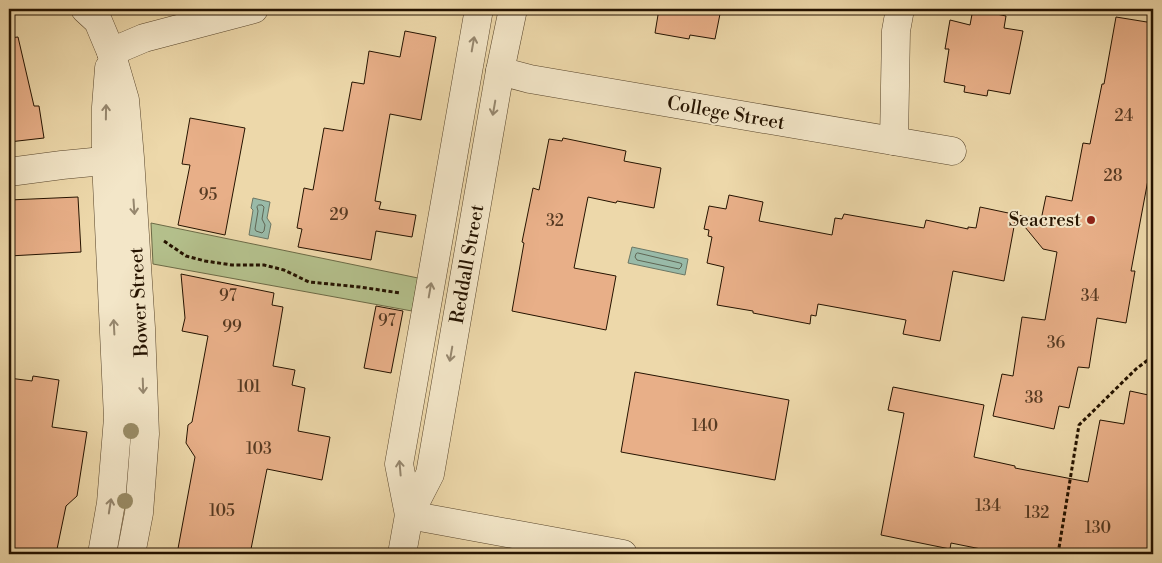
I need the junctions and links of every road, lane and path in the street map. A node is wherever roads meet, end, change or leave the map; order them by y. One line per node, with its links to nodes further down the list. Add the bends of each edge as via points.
1 (85, 9): 6 (street, Bower Street, via 98,20)
2 (254, 9): 6 (street, via 144,38)
3 (480, 9): 13 (street, Reddall Street, one-way to 3)
4 (513, 9): 7 (street, Reddall Street)
5 (900, 9): 8 (street, via 896,31)
6 (111, 52): 10 (street, Bower Street, via 106,107)
7 (500, 71): 8 (street, College Street, via 530,79); 15 (street, Reddall Street, one-way to 15, via 430,474)
8 (894, 142): 9 (street, College Street)
9 (952, 151)
10 (118, 159): 11 (street); 12 (street, Bower Street, one-way to 12); 16 (street, Bower Street, one-way to 10, via 111,503 118,418)
11 (9, 172)
12 (136, 241): 13 (path, via 166,241 186,256 205,262 264,265 309,282); 17 (street, Bower Street, one-way to 17, via 145,434 139,513)
13 (429, 295): 15 (street, Reddall Street, one-way to 13, via 399,464)
14 (1153, 356): 20 (path, via 1079,425)
15 (409, 515): 18 (street, Reddall Street); 19 (street)
16 (102, 554)
17 (131, 554)
18 (402, 554)
19 (623, 554)
20 (1058, 554)

